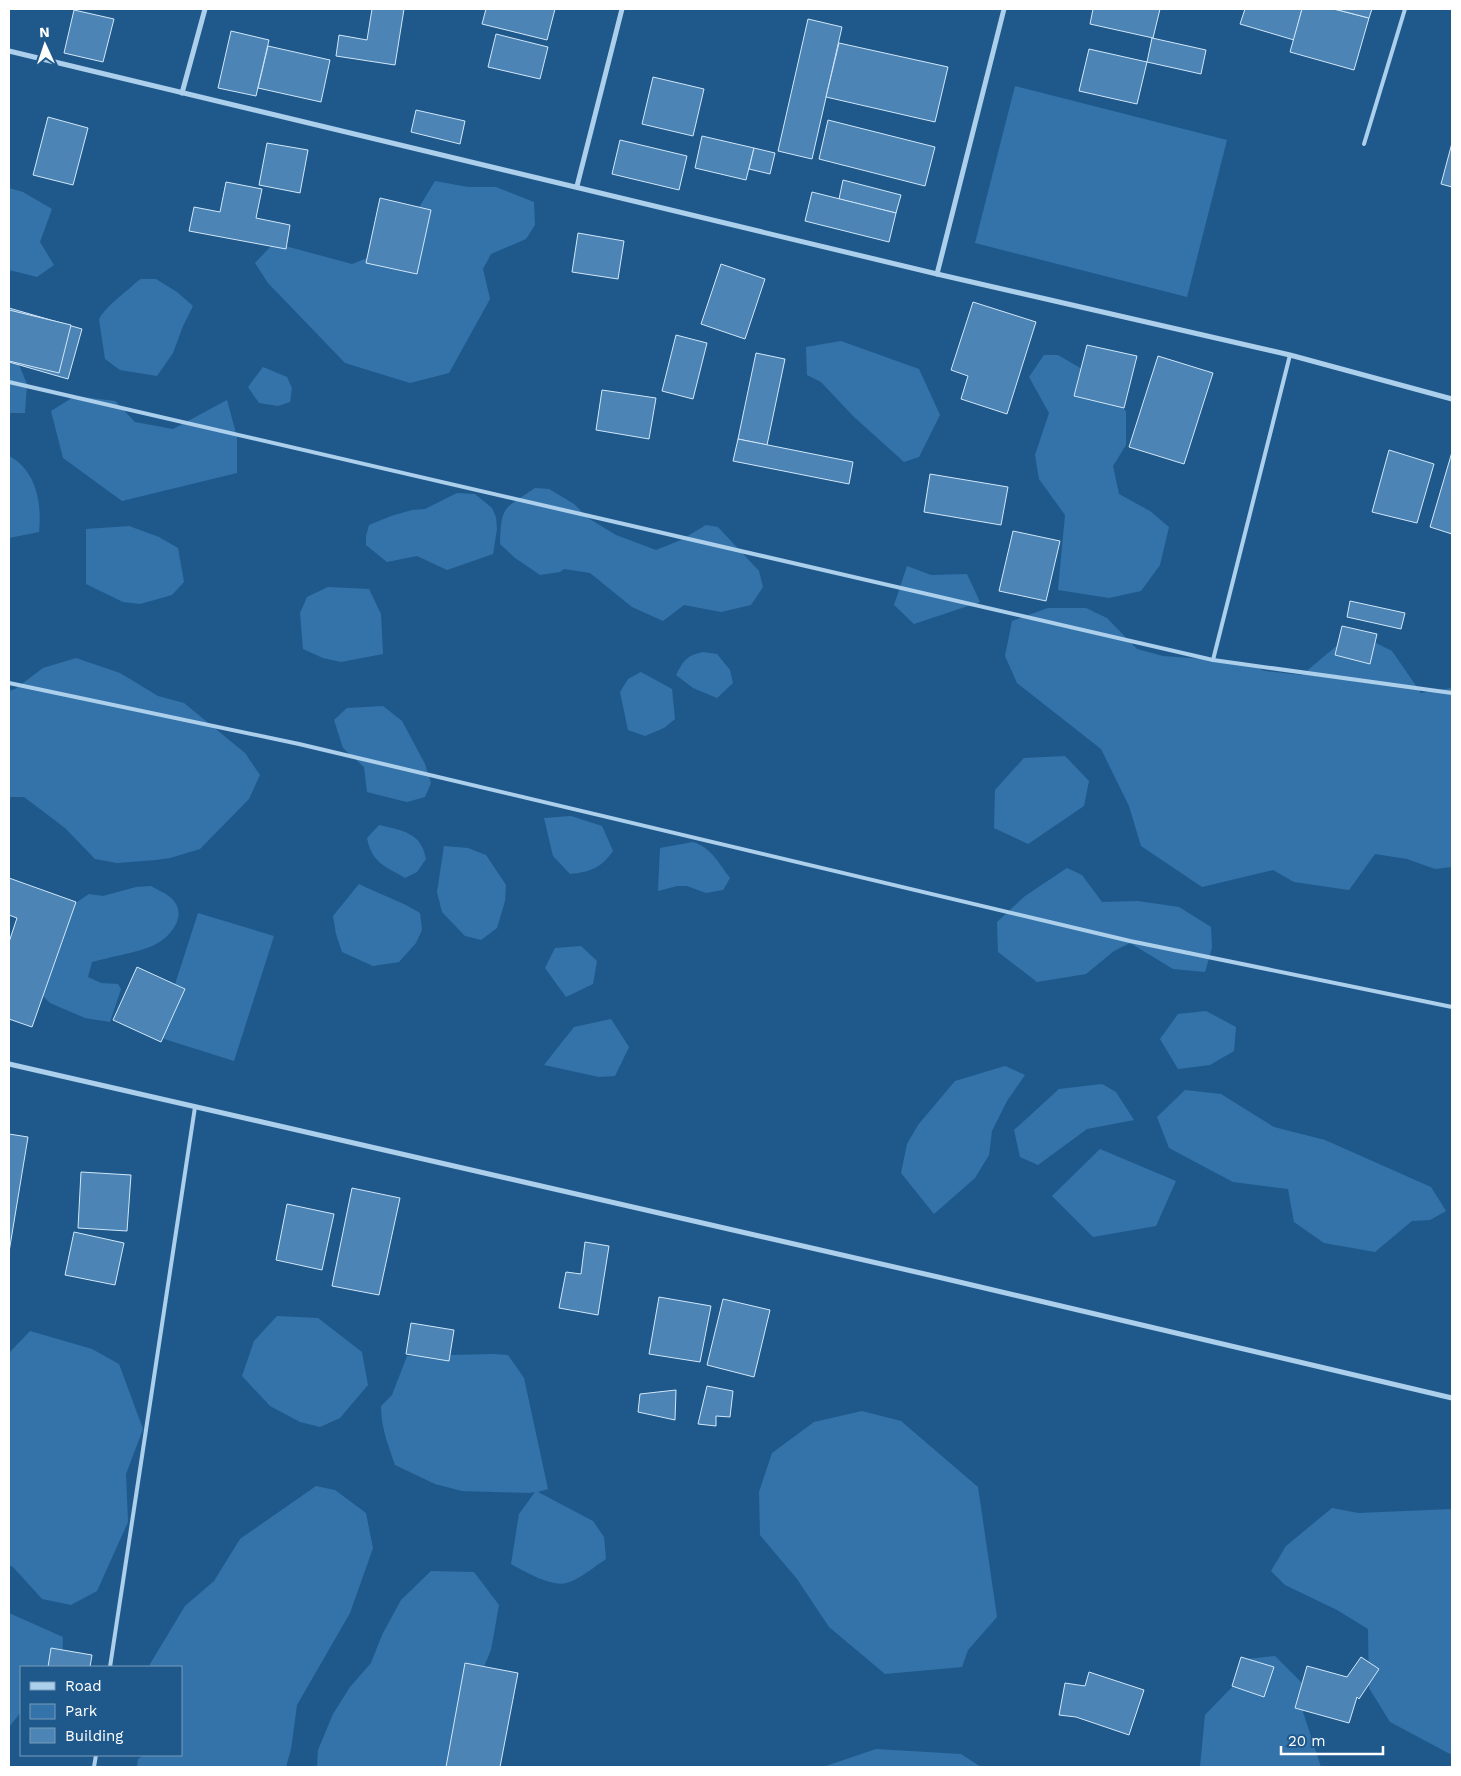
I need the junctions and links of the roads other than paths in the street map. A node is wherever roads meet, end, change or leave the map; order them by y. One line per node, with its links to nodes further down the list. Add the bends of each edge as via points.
1 (205, 9): 6 (street)
2 (622, 9): 8 (street)
3 (1004, 9): 9 (street)
4 (1405, 9): 7 (lane)
5 (9, 51): 6 (street)
6 (182, 93): 8 (street)
7 (1364, 144)
8 (577, 186): 9 (street)
9 (937, 274): 10 (street)
10 (1290, 356): 12 (street); 13 (lane)
11 (9, 382): 13 (lane)
12 (1452, 399)
13 (1213, 660): 15 (lane)
14 (9, 683): 16 (lane, via 299,744 1130,941)
15 (1452, 693)
16 (1452, 1006)
17 (9, 1064): 18 (street)
18 (195, 1107): 19 (street, via 928,1274); 20 (lane)
19 (1452, 1398)
20 (110, 1666)

